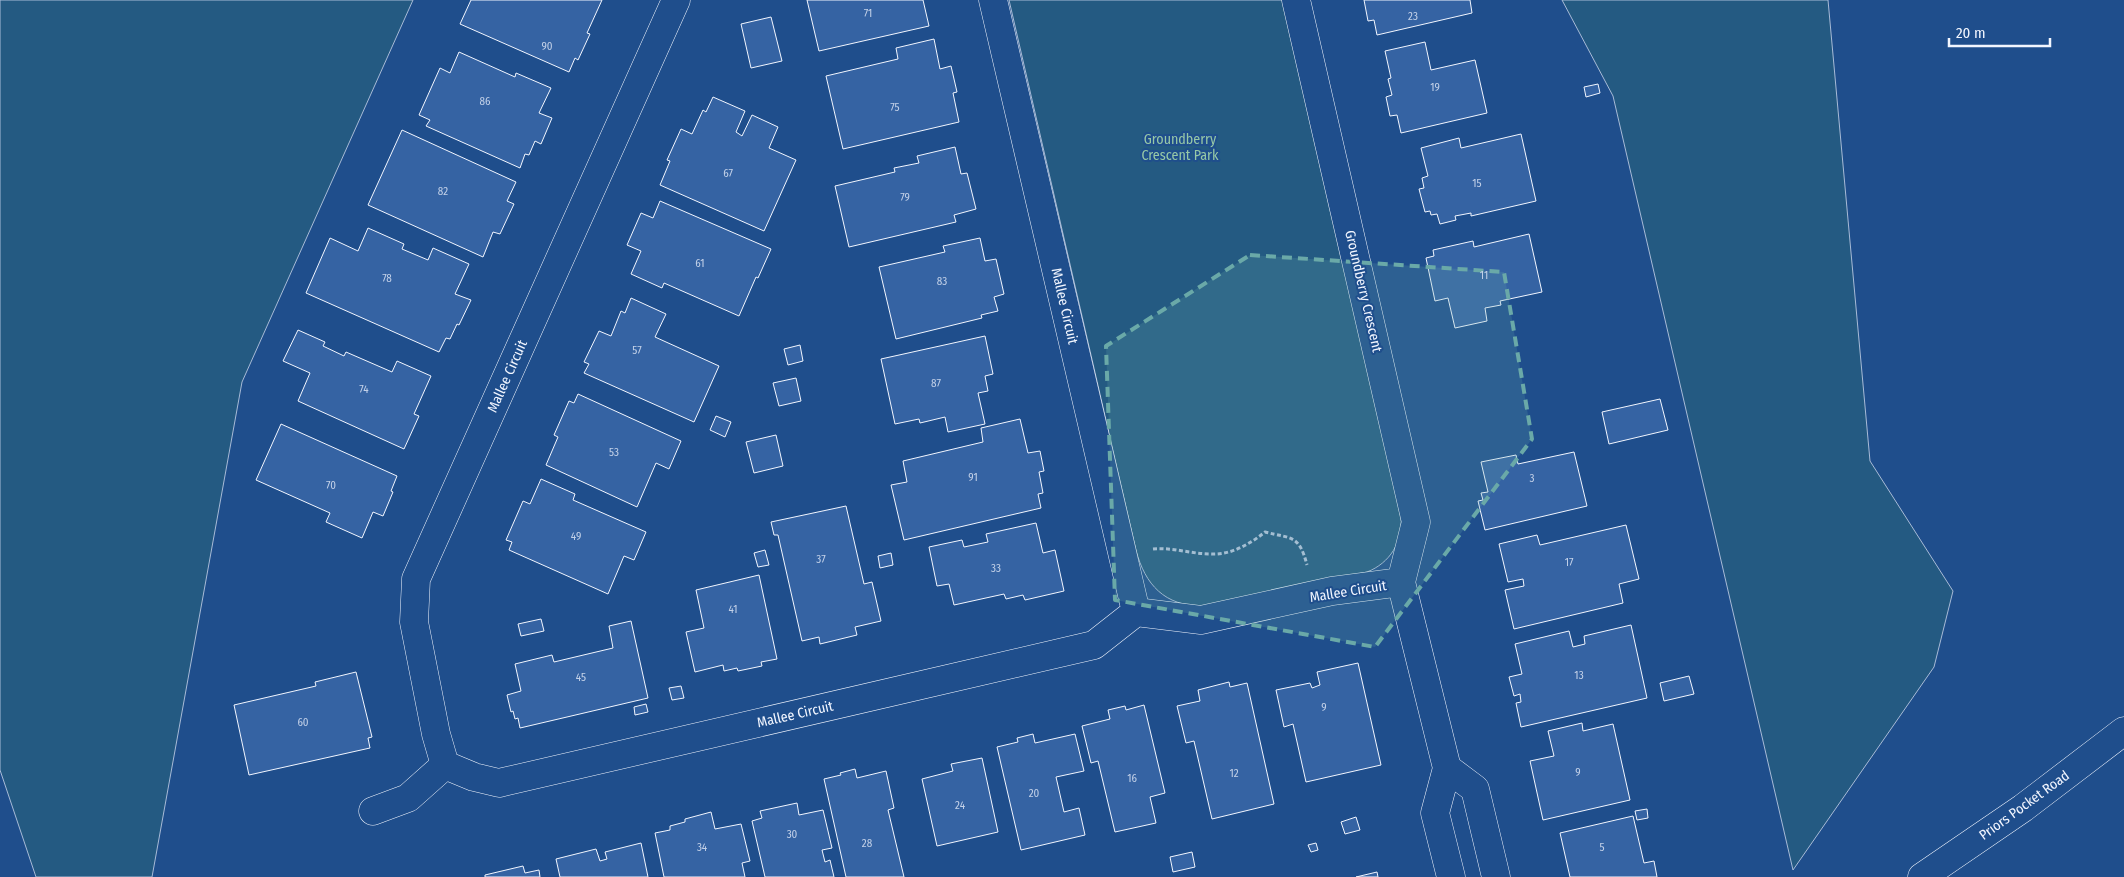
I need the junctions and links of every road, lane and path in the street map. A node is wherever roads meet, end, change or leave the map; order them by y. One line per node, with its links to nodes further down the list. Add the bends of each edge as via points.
1 (676, 0): 9 (street, Mallee Circuit, via 416,579 414,622)
2 (993, 0): 4 (street, Mallee Circuit)
3 (1296, 0): 6 (street, Groundberry Crescent, via 1416,522)
4 (1123, 554): 5 (path, via 1162,548 1213,554 1248,545 1264,532 1294,539 1302,547); 7 (street, Mallee Circuit)
5 (1309, 574)
6 (1401, 582): 7 (street, Mallee Circuit, via 1332,591 1201,620); 10 (street, Mallee Circuit)
7 (1136, 612): 9 (street, Mallee Circuit, via 1094,644 499,783)
8 (2124, 731): 14 (street, Priors Pocket Road, via 2023,808)
9 (445, 766): 11 (street, via 408,798)
10 (1447, 768): 12 (street, Mallee Circuit, via 1435,813); 13 (street, via 1475,789)
11 (373, 812)
12 (1451, 877)
13 (1496, 877)
14 (1922, 877)

